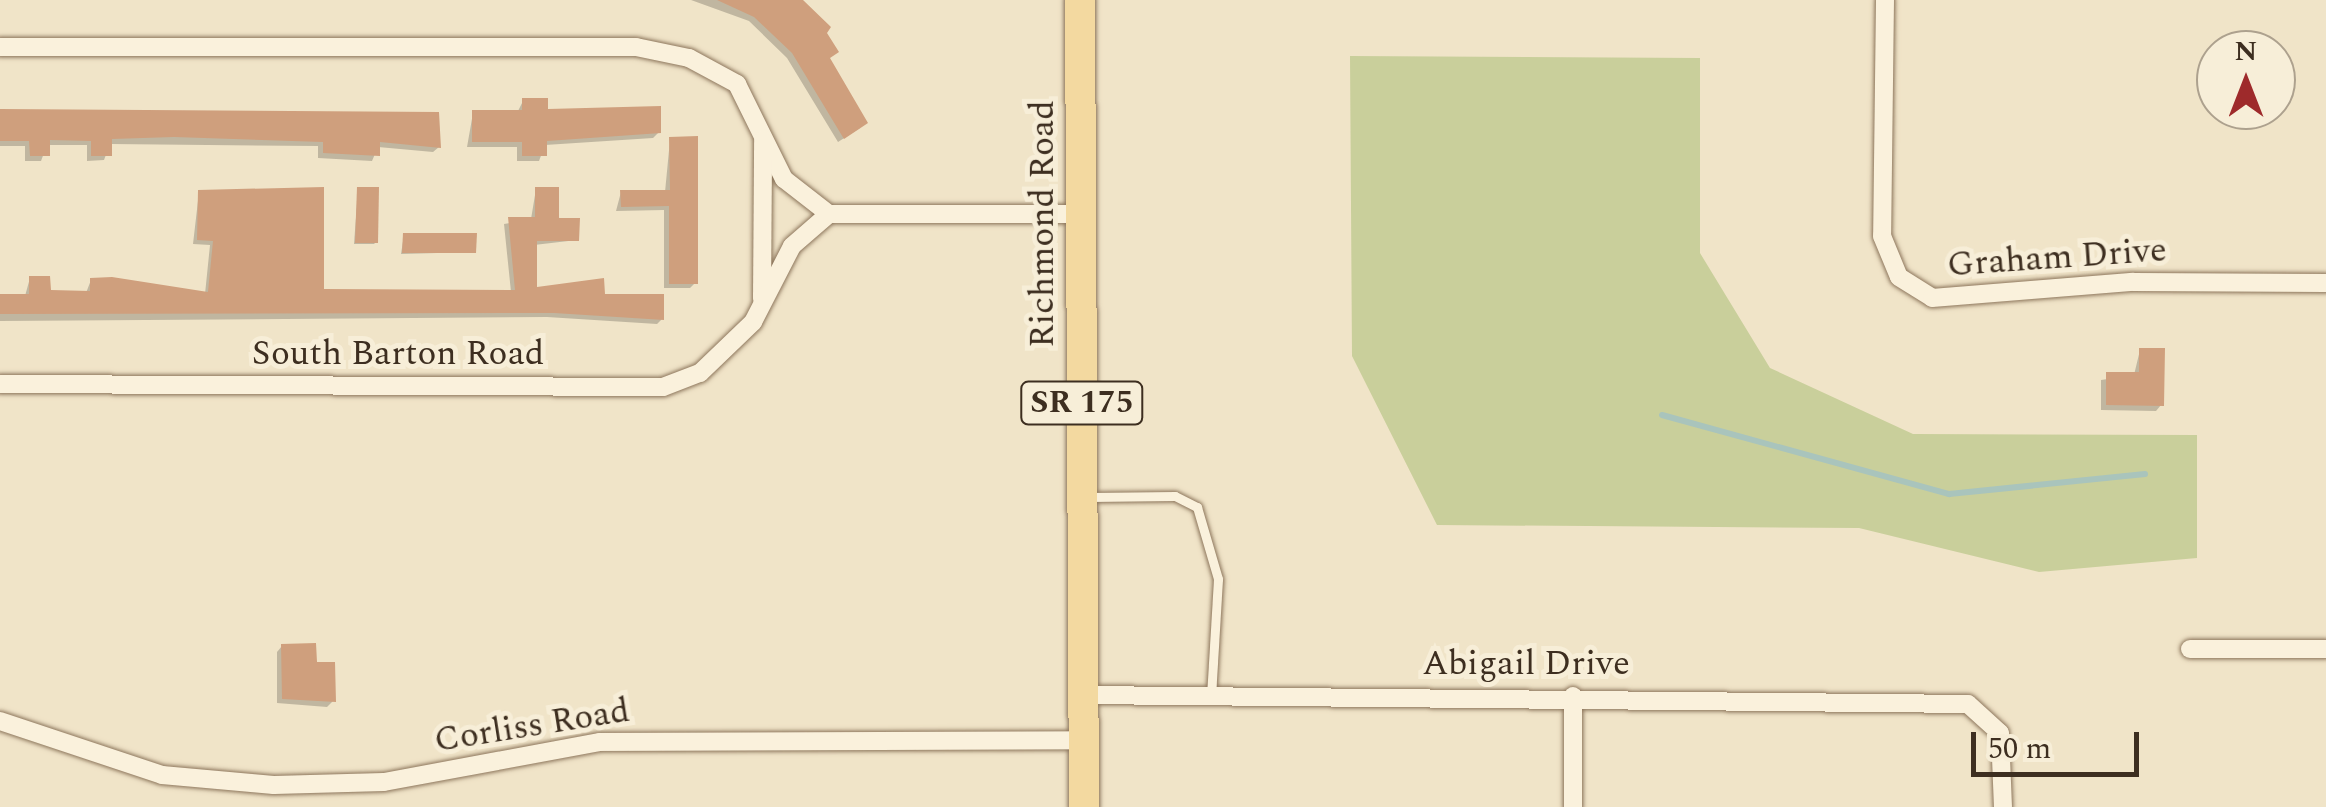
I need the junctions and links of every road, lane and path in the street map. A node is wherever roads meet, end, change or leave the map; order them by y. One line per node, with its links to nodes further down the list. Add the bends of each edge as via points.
1 (1080, 0): 6 (main road, Richmond Road / SR 175)
2 (1884, 0): 7 (street, Graham Drive, via 1882,236 1899,278 1932,298 2134,282)
3 (0, 47): 4 (street, via 636,47 689,58 737,84)
4 (763, 136): 5 (street, via 784,179); 8 (street)
5 (829, 214): 6 (street); 8 (street, South Barton Road, via 792,246)
6 (1081, 214): 10 (main road, Richmond Road / SR 175)
7 (2326, 283)
8 (762, 305): 9 (street, South Barton Road, via 700,373 663,386)
9 (0, 384)
10 (1082, 497): 13 (main road, Richmond Road / SR 175); 14 (lane, via 1175,496 1197,507 1218,579)
11 (2190, 649): 12 (street)
12 (2326, 649)
13 (1084, 695): 14 (street, Abigail Drive); 17 (main road, Richmond Road / SR 175)
14 (1210, 696): 15 (street, Abigail Drive)
15 (1573, 696): 19 (street); 20 (street, Abigail Drive, via 1968,704 2000,733)
16 (0, 721): 17 (street, Corliss Road, via 162,776 274,785 384,782 600,742)
17 (1084, 740): 18 (main road, Richmond Road / SR 175)
18 (1084, 807)
19 (1573, 807)
20 (2003, 807)

